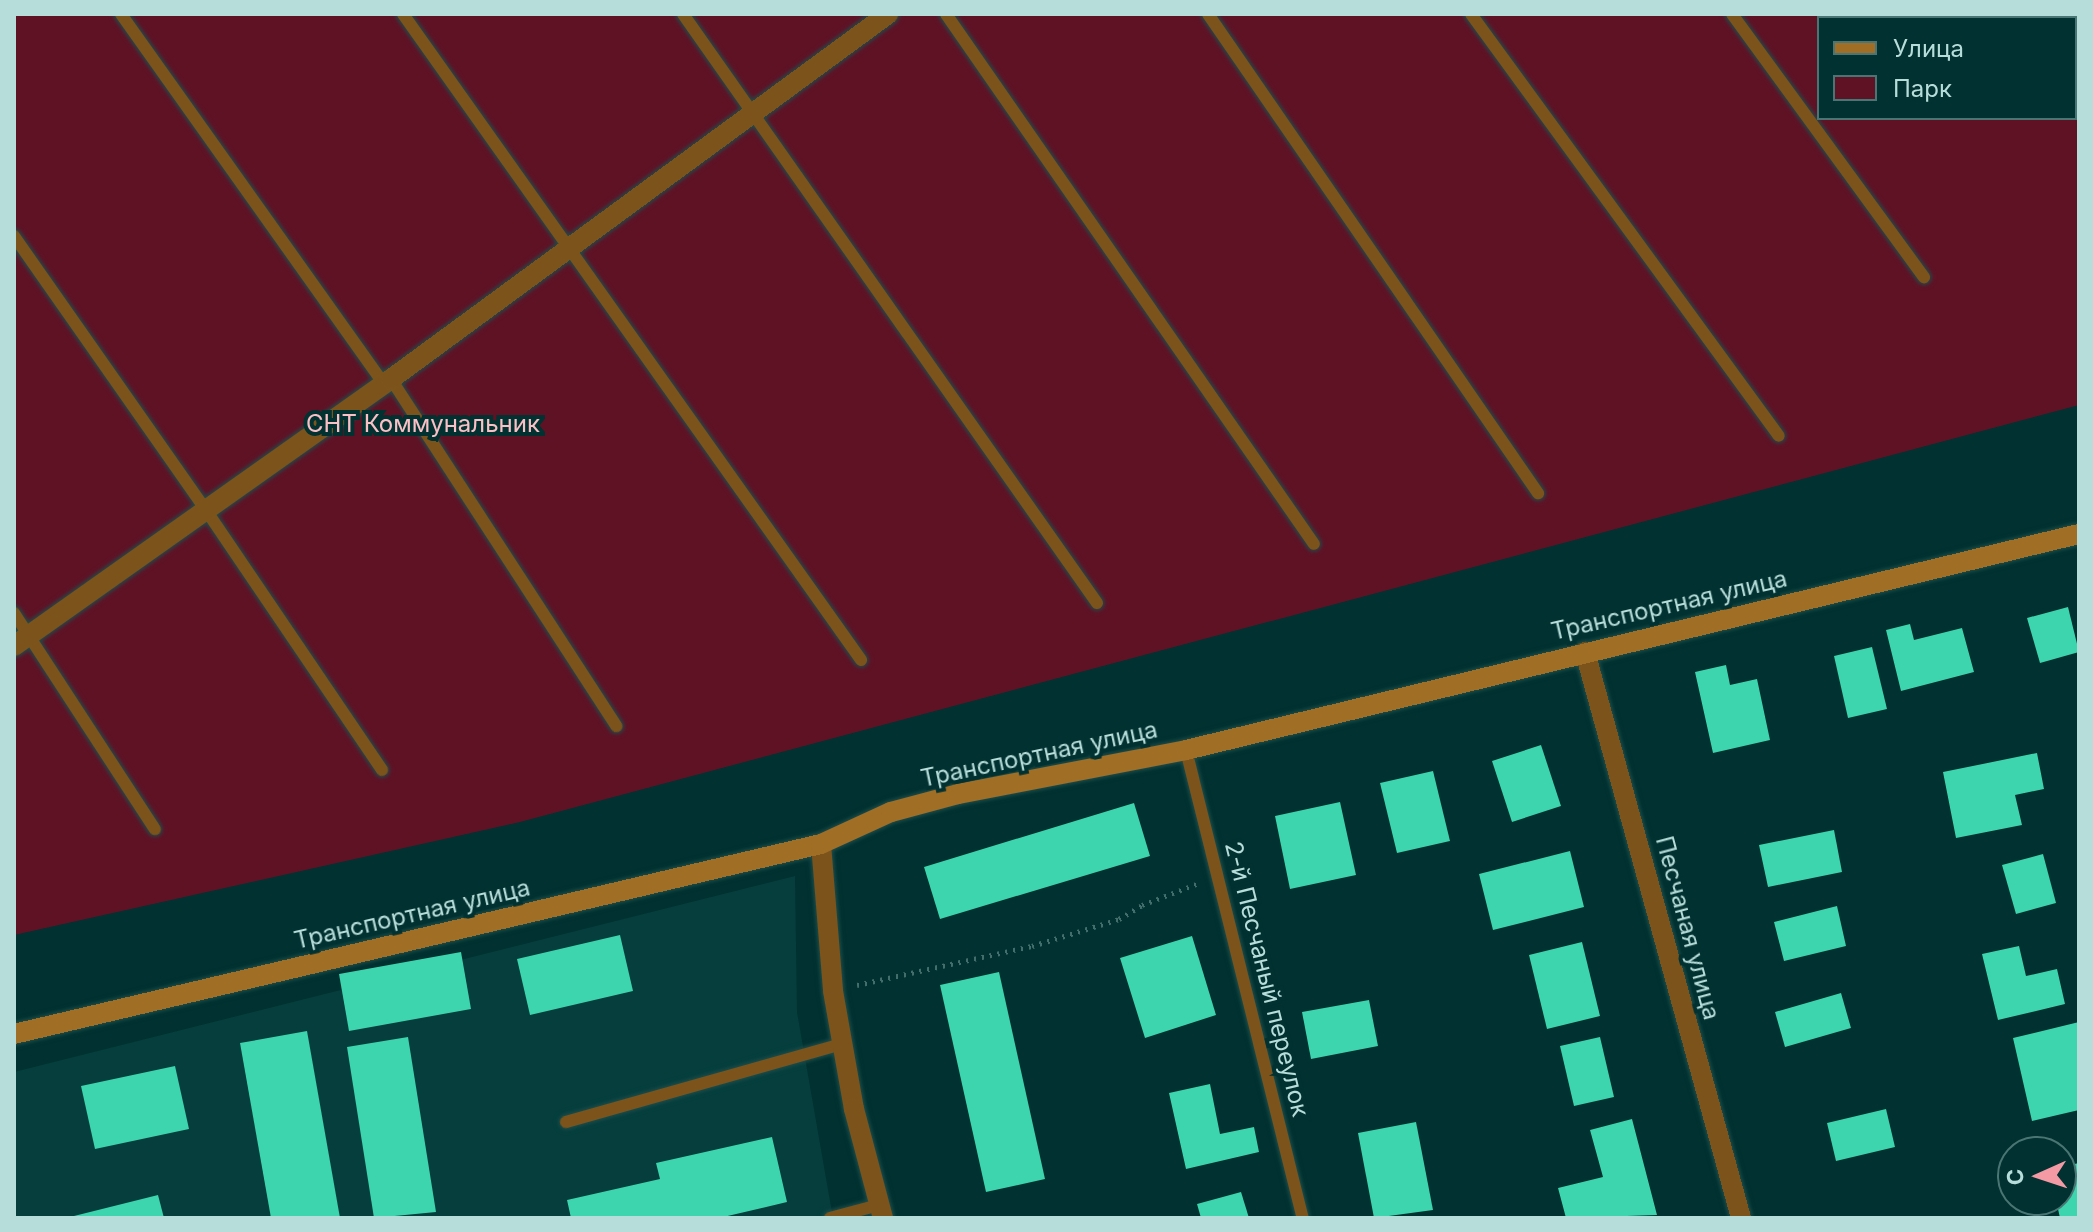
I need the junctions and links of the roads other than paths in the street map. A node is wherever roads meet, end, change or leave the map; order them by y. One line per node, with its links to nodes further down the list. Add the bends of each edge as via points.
1 (121, 14): 13 (lane)
2 (403, 14): 11 (lane)
3 (683, 14): 9 (lane)
4 (888, 14): 9 (street)
5 (946, 14): 18 (lane)
6 (1208, 14): 15 (lane)
7 (1471, 14): 14 (lane)
8 (1732, 14): 12 (lane)
9 (753, 113): 11 (street); 19 (lane)
10 (14, 236): 16 (lane)
11 (570, 248): 13 (street); 23 (lane)
12 (1924, 277)
13 (388, 382): 16 (street); 24 (lane)
14 (1779, 436)
15 (1538, 493)
16 (206, 510): 21 (street); 26 (lane)
17 (2079, 534): 22 (street, Транспортная улица)
18 (1314, 544)
19 (1097, 603)
20 (14, 613): 21 (lane)
21 (22, 640): 27 (lane)
22 (1585, 652): 25 (street, Транспортная улица); 35 (street, Песчаная улица)
23 (861, 660)
24 (616, 726)
25 (1186, 750): 28 (street, Транспортная улица, via 958,794 891,812); 34 (lane, 2-й Песчаный переулок)
26 (382, 770)
27 (155, 829)
28 (821, 844): 29 (street, Транспортная улица); 30 (street)
29 (14, 1034)
30 (842, 1044): 31 (lane); 32 (street)
31 (566, 1122)
32 (881, 1212): 33 (lane)
33 (830, 1218)
34 (1303, 1218)
35 (1741, 1218)

